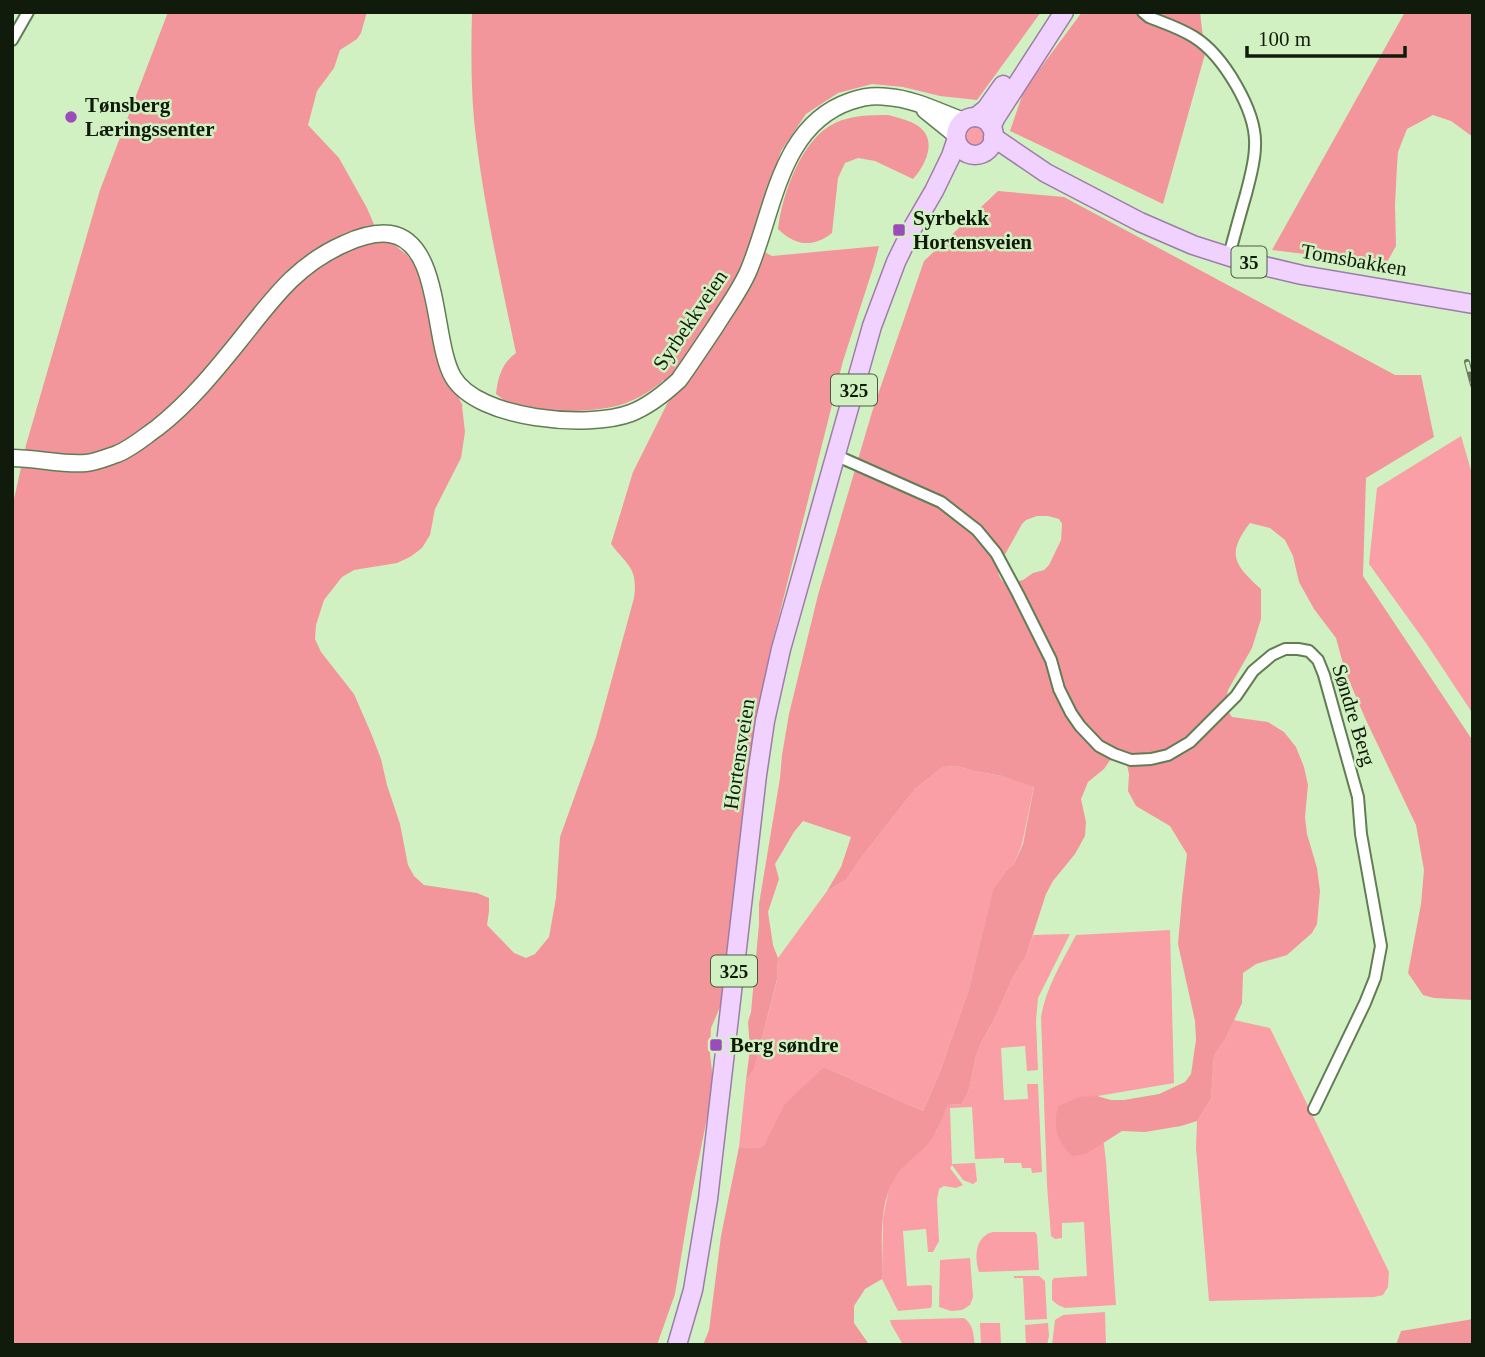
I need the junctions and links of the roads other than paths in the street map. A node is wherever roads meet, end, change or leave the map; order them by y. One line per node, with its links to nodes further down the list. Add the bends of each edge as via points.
1 (27, 12): 5 (street)
2 (1052, 12): 6 (main road, Hortensveien / 325, via 986,109)
3 (1064, 12): 7 (main road, Hortensveien / 325, via 1002,107)
4 (1143, 12): 9 (street, via 1205,46 1223,65 1250,114 1255,153)
5 (12, 40)
6 (963, 129): 7 (main road, via 985,120); 7 (main road, via 962,150); 8 (main road, Hortensveien / 325); 12 (main road, Syrbekkveien, via 917,104 886,96 857,99 830,111 807,131 787,162 734,298 679,380 631,413 594,421 544,418 496,408 468,394 445,361 430,284 419,254 397,236 370,235 340,246 293,276 196,393 138,442 87,463)
7 (986, 142): 8 (main road, Hortensveien / 325); 9 (main road, Tomsbakken / 35, via 1140,222)
8 (934, 191): 11 (main road, Hortensveien / 325, via 881,302)
9 (1229, 256): 10 (main road, Tomsbakken / 35, via 1314,277)
10 (1473, 304)
11 (835, 455): 13 (street, Søndre Berg, via 940,502 977,530 1018,594 1071,713 1099,746 1114,754 1131,760 1150,759 1190,742 1272,654 1298,649 1309,651 1318,660 1358,797 1381,946 1375,978); 14 (main road, Hortensveien / 325, via 765,721 708,1199 693,1290)
12 (12, 458)
13 (1314, 1109)
14 (677, 1345)

